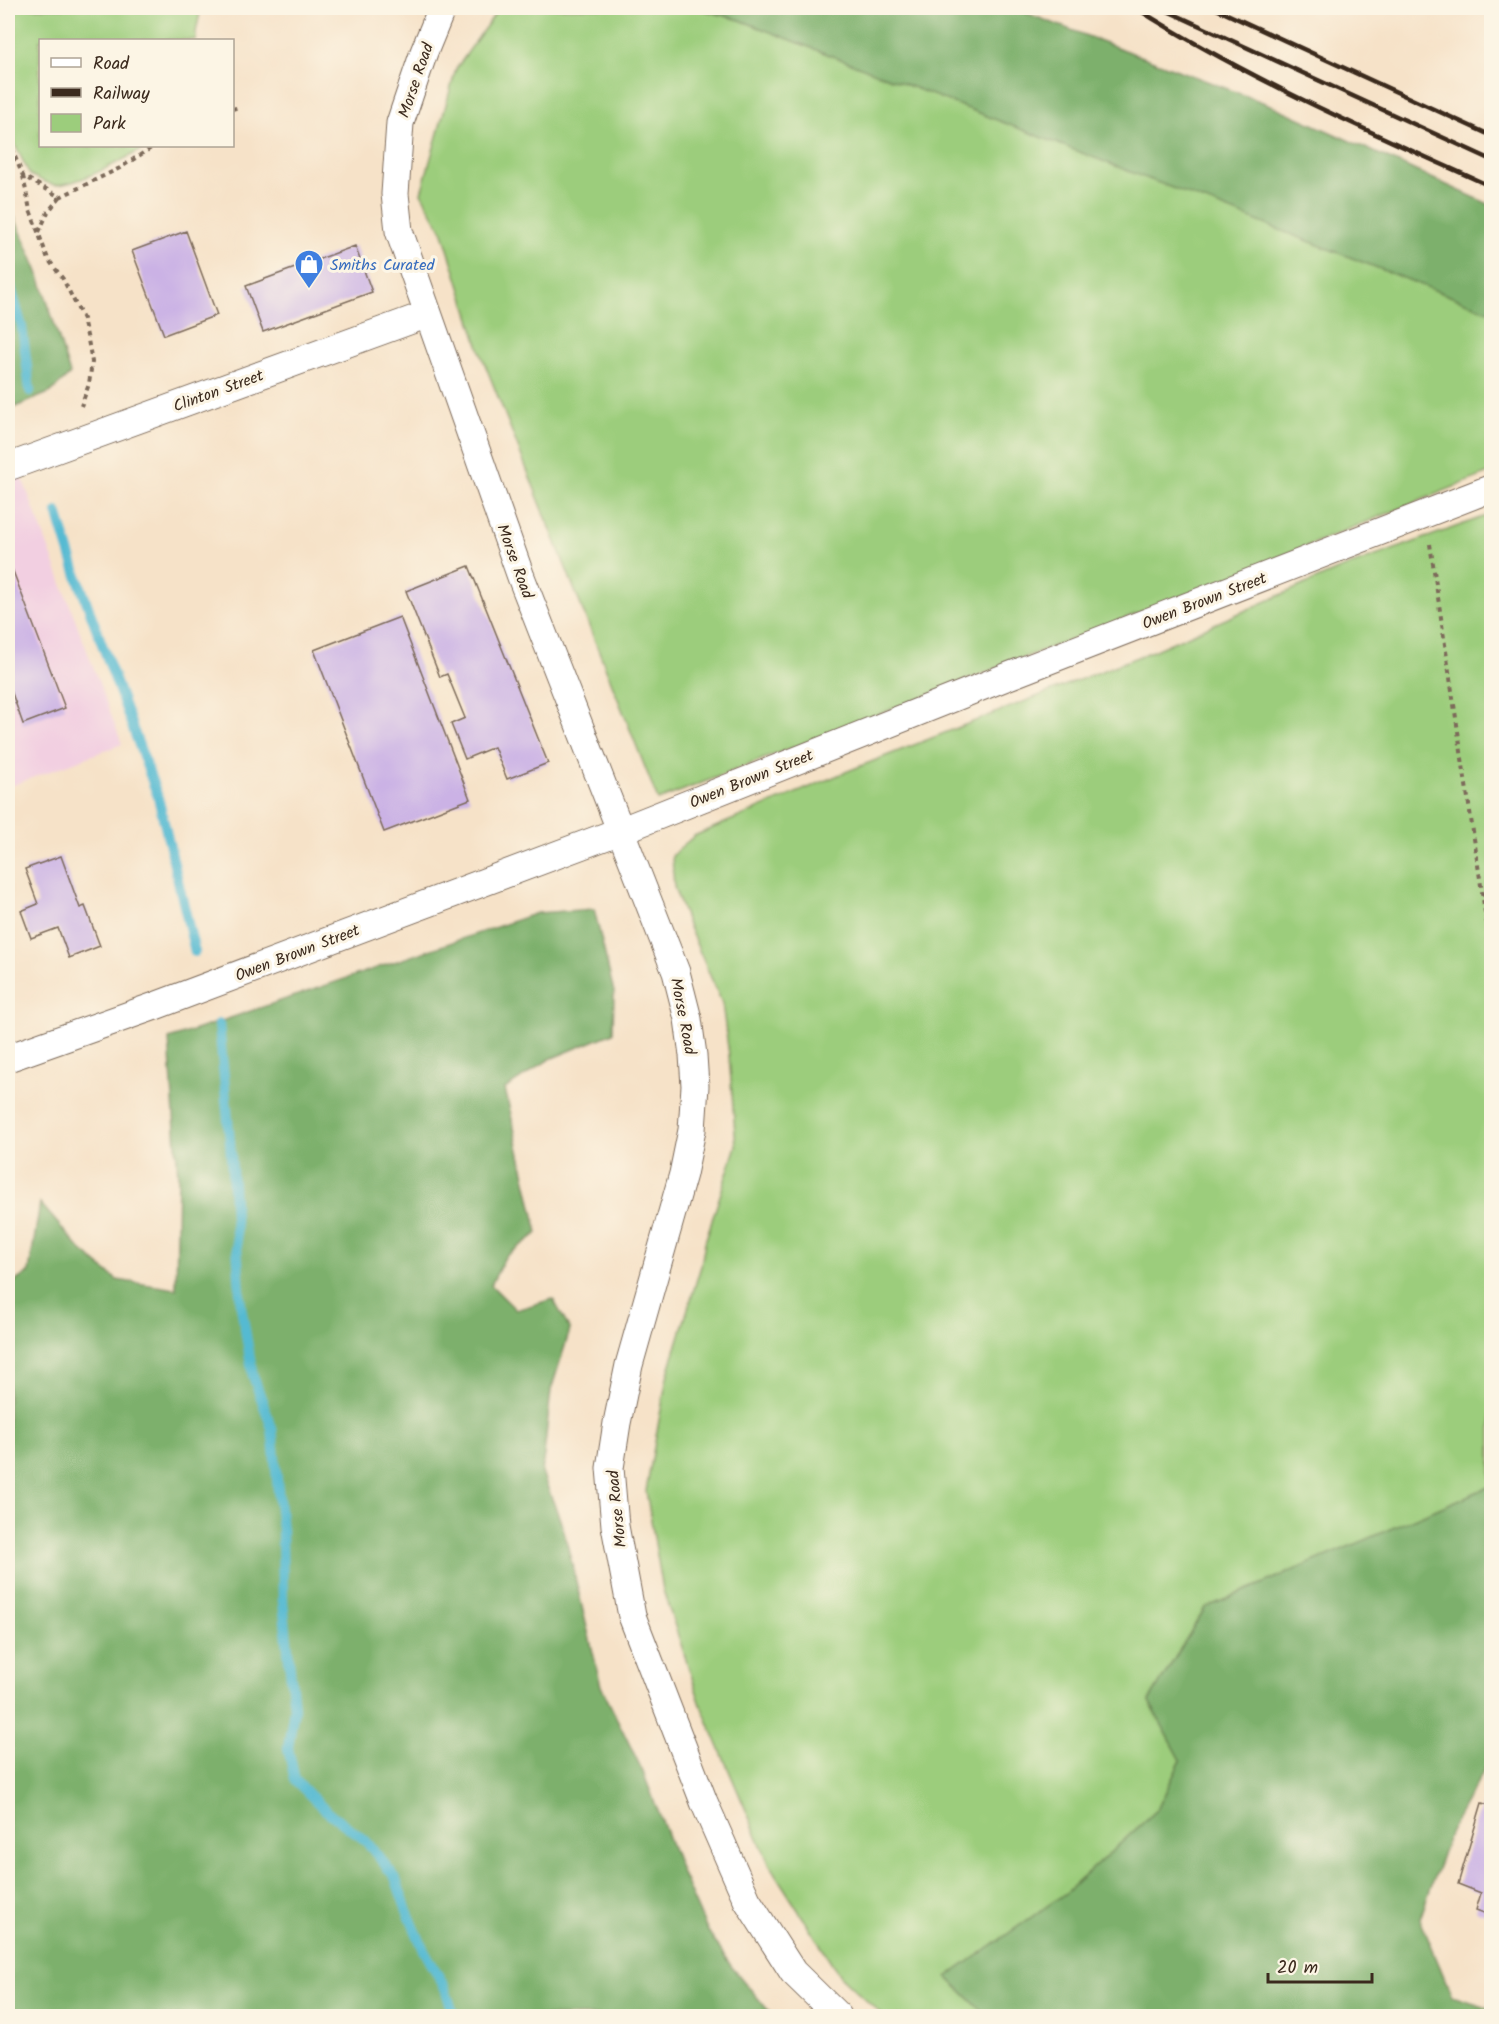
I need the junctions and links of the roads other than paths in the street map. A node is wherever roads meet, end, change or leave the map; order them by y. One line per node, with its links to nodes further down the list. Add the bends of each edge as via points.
1 (442, 8): 2 (street, Morse Road, via 400,123 394,194 399,231)
2 (428, 314): 3 (street, Clinton Street); 5 (street, Morse Road, via 521,577)
3 (8, 467)
4 (1491, 488): 5 (street, Owen Brown Street)
5 (620, 831): 6 (street, Owen Brown Street); 7 (street, Morse Road, via 676,972 688,1019 695,1086 683,1174 629,1365 610,1468 624,1578 645,1652 747,1900 794,1972)
6 (8, 1058)
7 (838, 2016)

